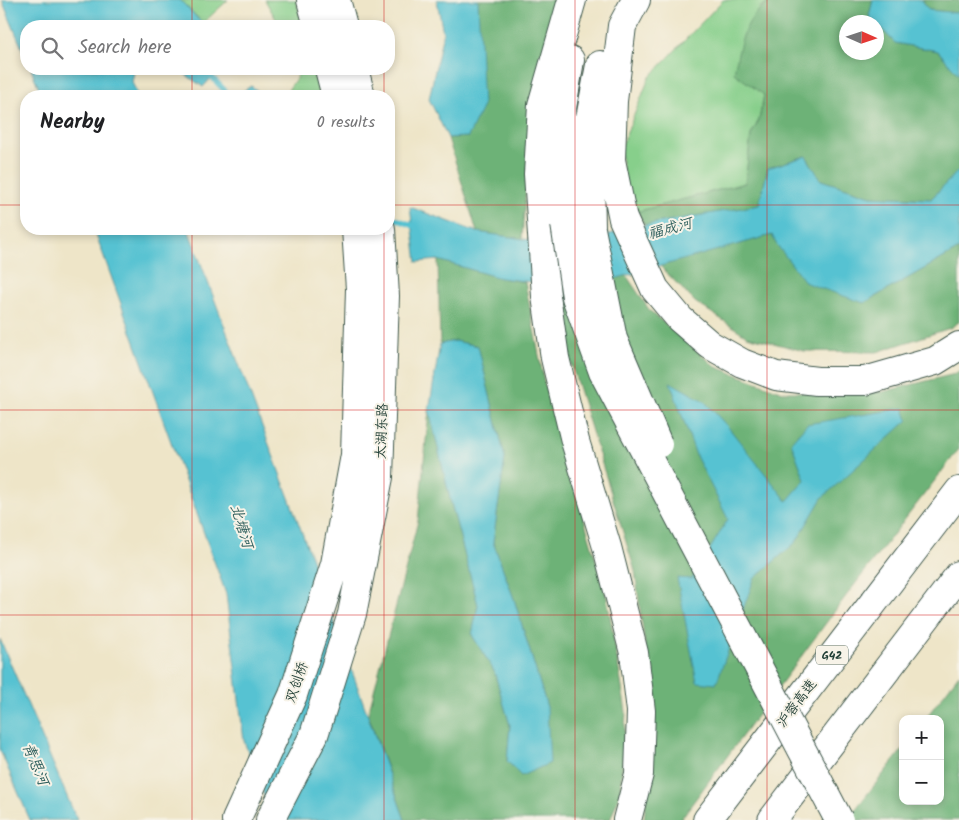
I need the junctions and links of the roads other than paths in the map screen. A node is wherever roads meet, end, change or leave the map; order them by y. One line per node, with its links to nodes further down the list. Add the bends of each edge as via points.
1 (311, 0): 7 (main road)
2 (336, 0): 8 (main road)
3 (572, 0): 13 (main road, via 542,105 538,174)
4 (583, 0): 13 (main road, via 562,108)
5 (626, 0): 13 (main road, via 602,54)
6 (636, 0): 15 (main road, via 622,26 612,101 611,160 623,219 655,289 680,319 710,345 742,363 776,376 816,381 865,381 935,361)
7 (316, 20)
8 (341, 20)
9 (331, 75): 11 (main road)
10 (356, 75): 12 (main road)
11 (334, 90)
12 (359, 90)
13 (566, 230): 22 (main road, via 546,296 555,358 575,441 634,653 641,710 638,774); 24 (main road, bridge, via 576,298 603,372); 25 (main road, bridge, via 660,450)
14 (369, 235): 17 (main road, 太湖东路, via 360,289 355,455); 21 (main road, 太湖东路, via 385,296 379,477 352,614 314,735)
15 (959, 346)
16 (959, 491): 23 (main road, 沪蓉高速 / G42)
17 (335, 564): 20 (main road, 双创桥, via 292,695)
18 (959, 575): 19 (main road)
19 (777, 815)
20 (236, 820)
21 (270, 820)
22 (627, 820)
23 (706, 820)
24 (839, 820)
25 (858, 820)

